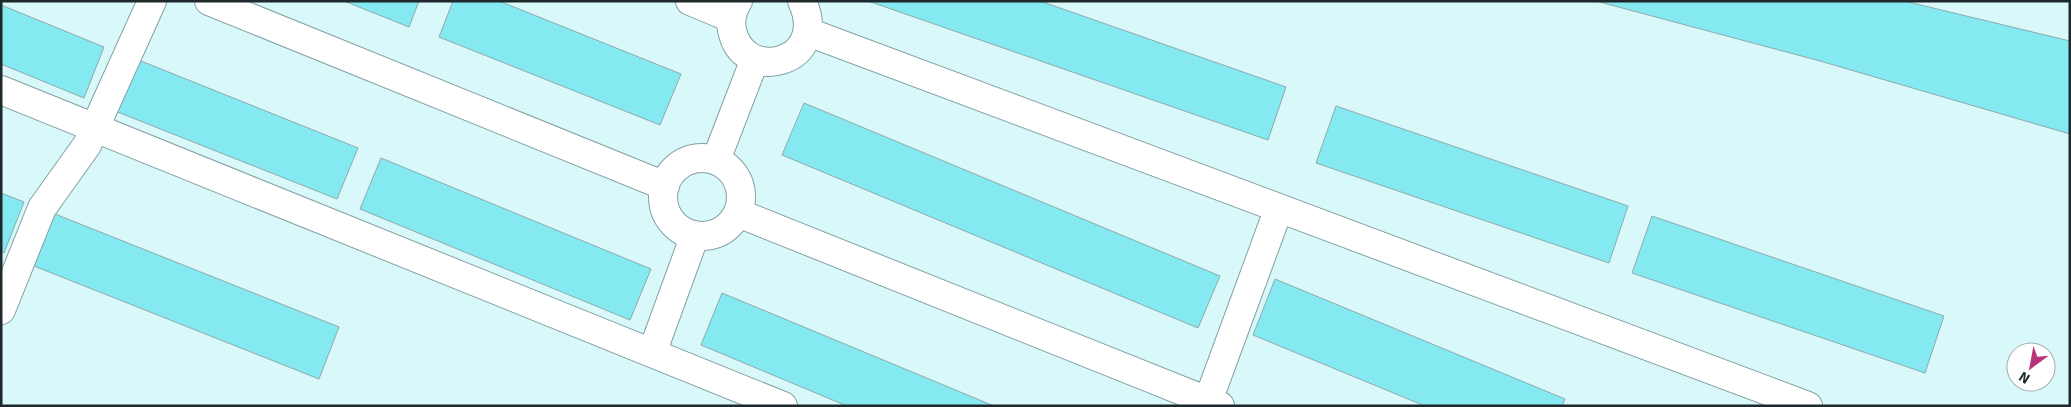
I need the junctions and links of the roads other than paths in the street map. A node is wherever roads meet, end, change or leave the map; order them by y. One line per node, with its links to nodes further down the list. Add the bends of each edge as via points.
1 (152, 1): 9 (lane)
2 (209, 1): 11 (lane)
3 (690, 1): 5 (lane)
4 (802, 1): 6 (lane, via 807,12)
5 (734, 9): 7 (lane, via 730,23 734,38 742,51)
6 (808, 32): 7 (lane, via 797,51 785,60); 12 (lane)
7 (755, 59): 10 (lane)
8 (1, 90): 9 (lane)
9 (95, 128): 15 (lane, via 87,145 42,208); 16 (lane)
10 (716, 160): 11 (lane, via 700,158 685,162 669,176); 13 (lane, via 736,176 741,188)
11 (665, 186): 14 (lane, via 666,212 683,231)
12 (1279, 208): 17 (lane); 19 (lane)
13 (738, 213): 14 (lane, via 721,232); 17 (lane)
14 (695, 235): 16 (lane)
15 (1, 310)
16 (652, 353): 18 (lane)
17 (1214, 403)
18 (783, 406)
19 (1808, 406)

